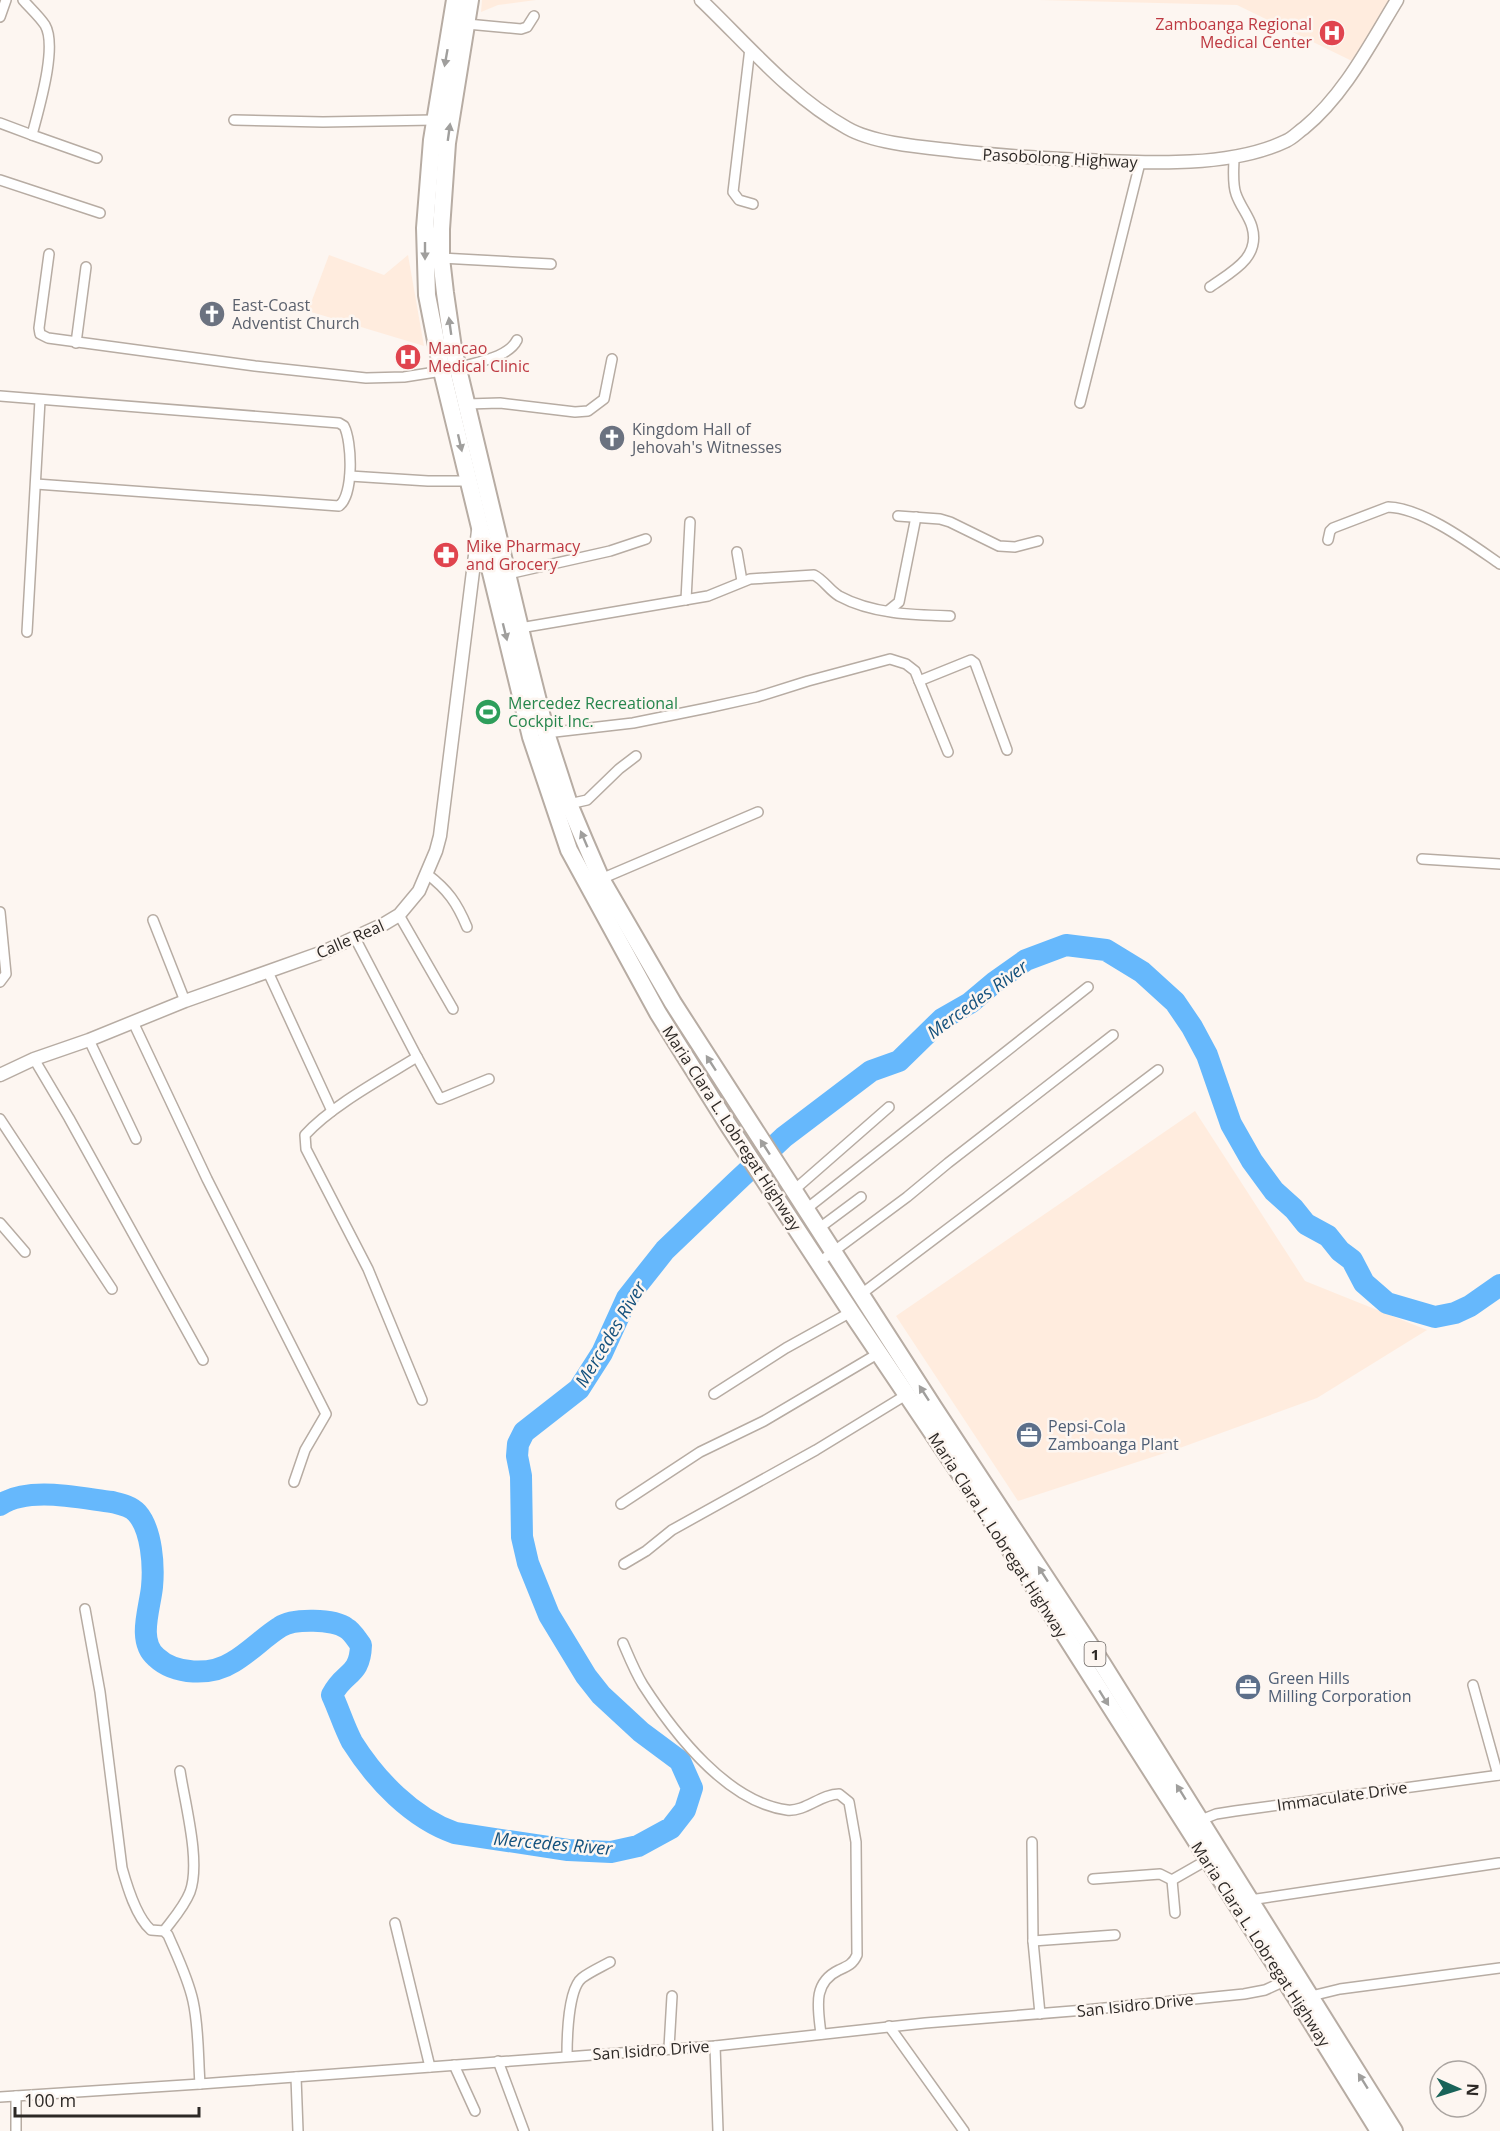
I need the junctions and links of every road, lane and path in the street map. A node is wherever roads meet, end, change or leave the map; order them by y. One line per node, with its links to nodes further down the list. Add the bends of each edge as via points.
1 (6, 0): 8 (street)
2 (23, 0): 14 (street, via 45,25 49,38 47,68)
3 (455, 0): 12 (highway, Maria Clara L. Lobregat Highway / 1, one-way to 12)
4 (470, 0): 9 (highway, Maria Clara L. Lobregat Highway / 1)
5 (701, 0): 10 (street, Pasobolong Highway)
6 (1397, 0): 15 (street, Pasobolong Highway, via 1358,65 1320,115 1288,141)
7 (534, 16): 9 (street, via 521,29)
8 (0, 17)
9 (467, 24): 22 (highway, Maria Clara L. Lobregat Highway / 1, one-way to 9, via 447,143)
10 (750, 48): 17 (street, Pasobolong Highway, via 827,116 870,137 998,156); 19 (street, via 733,192 739,200)
11 (234, 120): 12 (street)
12 (434, 120): 29 (highway, Maria Clara L. Lobregat Highway / 1, one-way to 29, via 424,260 427,295)
13 (0, 123): 14 (street)
14 (32, 135): 16 (street)
15 (1234, 157): 17 (street, Pasobolong Highway); 25 (street, via 1235,193 1252,228 1253,243 1242,265)
16 (97, 158)
17 (1140, 163): 32 (street)
18 (0, 180): 20 (street)
19 (753, 204)
20 (100, 213)
21 (49, 254): 27 (street, via 40,334)
22 (441, 258): 23 (street); 29 (highway, Maria Clara L. Lobregat Highway / 1, one-way to 22, via 453,348)
23 (551, 264)
24 (86, 267): 27 (street)
25 (1210, 287)
26 (517, 340): 29 (street, via 505,352)
27 (76, 343): 29 (street, via 366,378 404,377)
28 (612, 359): 33 (street, via 603,399 588,411)
29 (450, 369): 33 (highway, Maria Clara L. Lobregat Highway / 1); 35 (highway, Maria Clara L. Lobregat Highway / 1, one-way to 35)
30 (0, 396): 31 (street)
31 (40, 400): 34 (street, via 339,423 348,432); 36 (street)
32 (1080, 403)
33 (466, 404): 37 (highway, Maria Clara L. Lobregat Highway / 1)
34 (350, 476): 35 (street); 36 (street, via 344,503 339,506)
35 (468, 481): 41 (highway, Maria Clara L. Lobregat Highway / 1)
36 (36, 484): 53 (street)
37 (490, 502): 41 (street, Calle Real); 47 (highway, Maria Clara L. Lobregat Highway / 1)
38 (898, 516): 39 (street)
39 (916, 517): 44 (street, via 950,522 999,546 1015,547); 50 (street, via 899,602)
40 (690, 522): 49 (street)
41 (479, 528): 63 (street, Calle Real, via 447,789 436,851); 95 (highway, Maria Clara L. Lobregat Highway / 1, one-way to 95, via 531,737 569,850 658,1013)
42 (646, 539): 47 (street)
43 (1328, 540): 46 (street, via 1333,528 1388,507 1423,516)
44 (1038, 541)
45 (737, 552): 48 (street)
46 (1500, 564)
47 (508, 574): 52 (highway, Maria Clara L. Lobregat Highway / 1)
48 (742, 581): 49 (street, via 725,590); 50 (street, via 814,575 842,598)
49 (686, 600): 52 (street)
50 (888, 611): 51 (street)
51 (950, 616)
52 (520, 628): 55 (highway, Maria Clara L. Lobregat Highway / 1)
53 (27, 632)
54 (920, 681): 55 (street, via 906,664 890,659 707,708 633,723); 56 (street, via 972,660); 57 (street)
55 (546, 733): 59 (highway, Maria Clara L. Lobregat Highway / 1)
56 (1007, 750)
57 (948, 752)
58 (636, 756): 59 (street, via 587,800)
59 (569, 804): 64 (highway, Maria Clara L. Lobregat Highway / 1, one-way to 59)
60 (758, 812): 64 (street)
61 (1422, 859): 62 (street)
62 (1500, 864)
63 (427, 874): 66 (street, Calle Real); 68 (street, via 453,898)
64 (601, 879): 88 (highway, Maria Clara L. Lobregat Highway / 1, one-way to 64, via 672,1003)
65 (0, 912): 69 (street)
66 (399, 915): 70 (street, Calle Real); 75 (street)
67 (153, 920): 74 (street)
68 (467, 927)
69 (1, 929): 72 (street, via 6,974)
70 (356, 938): 71 (street, Calle Real); 79 (street)
71 (268, 972): 74 (street, Calle Real); 85 (street)
72 (0, 982)
73 (1088, 987): 90 (street)
74 (185, 1001): 76 (street, Calle Real)
75 (453, 1009)
76 (133, 1022): 78 (street, Calle Real); 104 (street, via 326,1414 305,1450)
77 (1113, 1035): 94 (street)
78 (89, 1040): 80 (street, Calle Real); 87 (street)
79 (417, 1057): 83 (street, via 442,1100); 85 (street)
80 (34, 1059): 82 (street, Calle Real); 100 (street)
81 (1158, 1070): 97 (street)
82 (0, 1076)
83 (489, 1078)
84 (889, 1107): 88 (street)
85 (332, 1111): 103 (street, via 305,1135 306,1149 368,1269)
86 (0, 1119): 96 (street)
87 (136, 1139)
88 (791, 1187): 90 (highway, Maria Clara L. Lobregat Highway / 1)
89 (861, 1197): 92 (street)
90 (805, 1210): 92 (highway, Maria Clara L. Lobregat Highway / 1)
91 (0, 1223): 93 (street)
92 (818, 1229): 94 (highway, Maria Clara L. Lobregat Highway / 1)
93 (25, 1252)
94 (833, 1253): 95 (street); 97 (highway, Maria Clara L. Lobregat Highway / 1)
95 (818, 1263): 98 (highway, Maria Clara L. Lobregat Highway / 1)
96 (112, 1289)
97 (860, 1295): 111 (highway, Maria Clara L. Lobregat Highway / 1, one-way to 97, via 1096,1655)
98 (851, 1312): 99 (highway, Maria Clara L. Lobregat Highway / 1); 101 (street)
99 (879, 1353): 102 (highway, Maria Clara L. Lobregat Highway / 1); 105 (street, via 700,1452)
100 (203, 1360)
101 (714, 1394)
102 (906, 1395): 106 (street, via 672,1530); 111 (highway, Maria Clara L. Lobregat Highway / 1, one-way to 111)
103 (422, 1400)
104 (294, 1482)
105 (621, 1504)
106 (624, 1564)
107 (85, 1609): 122 (street, via 100,1692 122,1868 128,1891 147,1927)
108 (623, 1643): 132 (street, via 641,1683 658,1706 710,1770 736,1790 788,1810 830,1794 839,1794 849,1802 856,1842 857,1955 851,1964 827,1977 820,1986)
109 (1473, 1685): 112 (street)
110 (180, 1771): 122 (street, via 194,1878 182,1908)
111 (1161, 1773): 113 (highway, Maria Clara L. Lobregat Highway / 1)
112 (1499, 1775): 113 (street, Immaculate Drive, via 1216,1814)
113 (1193, 1824): 115 (highway, Maria Clara L. Lobregat Highway / 1); 119 (highway, Maria Clara L. Lobregat Highway / 1)
114 (1032, 1842): 124 (street)
115 (1207, 1860): 118 (street); 127 (highway, Maria Clara L. Lobregat Highway / 1)
116 (1499, 1863): 119 (street)
117 (1093, 1878): 118 (street, via 1160,1874)
118 (1172, 1880): 120 (street)
119 (1250, 1900): 127 (highway, Maria Clara L. Lobregat Highway / 1)
120 (1175, 1913)
121 (395, 1923): 138 (street)
122 (164, 1931): 140 (street, via 193,1999)
123 (1115, 1935): 124 (street)
124 (1033, 1941): 130 (street)
125 (610, 1962): 135 (street, via 575,1986)
126 (1500, 1968): 129 (street, via 1340,1989)
127 (1291, 1977): 129 (highway, Maria Clara L. Lobregat Highway / 1); 130 (street, San Isidro Drive, via 1266,1990 1244,1994)
128 (672, 1996): 134 (street)
129 (1305, 1999): 149 (highway, Maria Clara L. Lobregat Highway / 1); 150 (highway, Maria Clara L. Lobregat Highway / 1, one-way to 129)
130 (1040, 2014): 131 (street, San Isidro Drive)
131 (889, 2026): 132 (street, San Isidro Drive); 148 (street)
132 (821, 2034): 133 (street, San Isidro Drive)
133 (715, 2046): 134 (street, San Isidro Drive); 147 (street)
134 (669, 2048): 135 (street, San Isidro Drive)
135 (567, 2056): 136 (street, San Isidro Drive)
136 (498, 2061): 137 (street, San Isidro Drive); 146 (street)
137 (454, 2065): 138 (street, San Isidro Drive); 143 (street)
138 (430, 2067): 139 (street, San Isidro Drive)
139 (296, 2077): 140 (street, San Isidro Drive); 145 (street)
140 (200, 2084): 142 (street, San Isidro Drive)
141 (0, 2097): 142 (street, San Isidro Drive)
142 (16, 2097): 144 (street)
143 (475, 2111)
144 (16, 2131)
145 (298, 2131)
146 (524, 2131)
147 (718, 2131)
148 (964, 2131)
149 (1379, 2131)
150 (1394, 2131)

